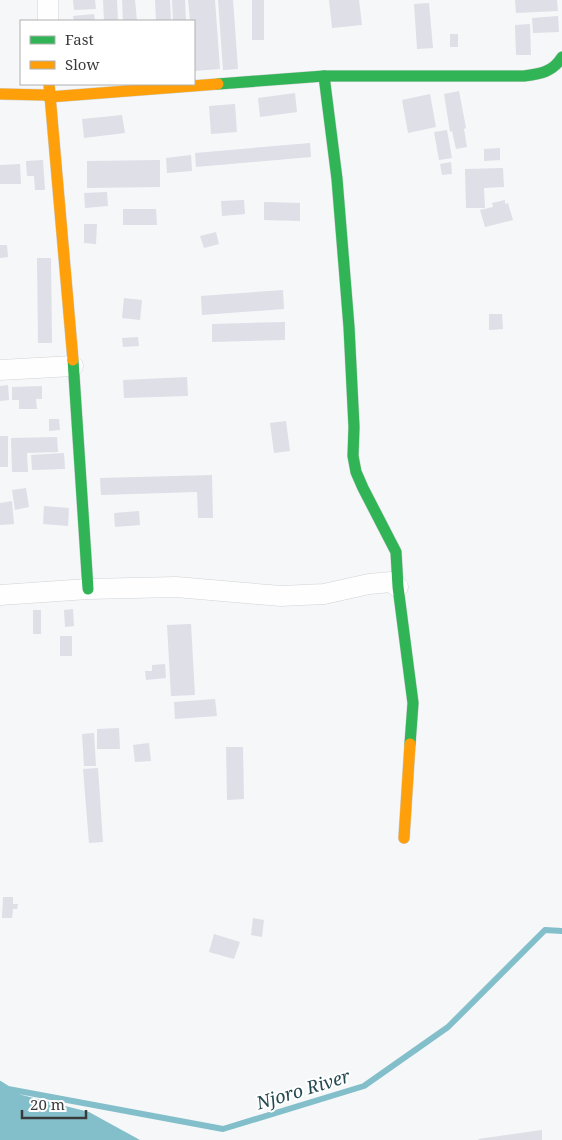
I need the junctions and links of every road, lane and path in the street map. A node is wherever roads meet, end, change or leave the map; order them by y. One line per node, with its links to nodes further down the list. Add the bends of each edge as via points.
1 (48, 0): 2 (street)
2 (48, 20)
3 (562, 57): 4 (street, via 558,66 546,74 524,76)
4 (324, 76): 7 (street); 10 (street, via 337,179 349,327 353,456 359,480 396,552)
5 (49, 85): 7 (street)
6 (0, 94): 7 (street)
7 (49, 97): 8 (street)
8 (73, 366): 9 (street); 11 (street)
9 (0, 370)
10 (398, 587): 11 (street, via 391,582 324,594 280,596 176,587); 13 (street, via 413,703)
11 (88, 589): 12 (street)
12 (0, 595)
13 (404, 838)

